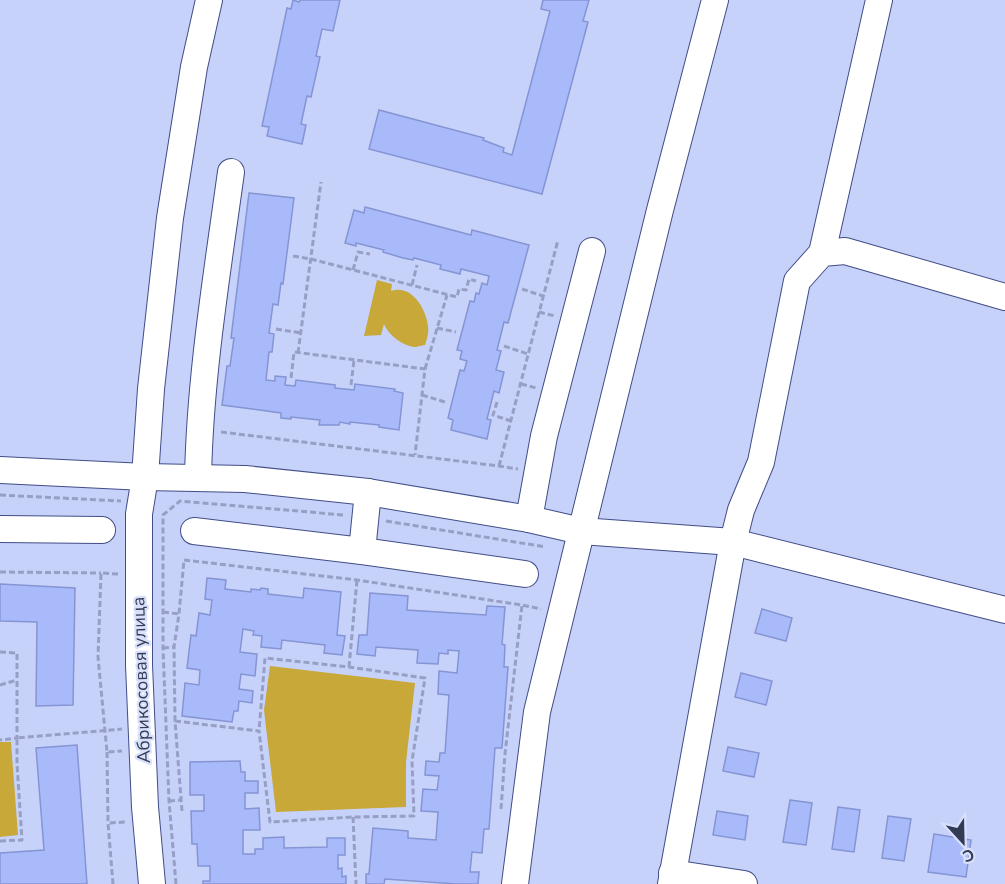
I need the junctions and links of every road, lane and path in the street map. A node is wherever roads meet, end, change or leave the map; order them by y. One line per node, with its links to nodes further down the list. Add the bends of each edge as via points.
1 (209, 0): 41 (street, Абрикосовая улица, via 170,218)
2 (715, 0): 49 (street)
3 (879, 0): 8 (street)
4 (231, 172): 35 (street)
5 (321, 182): 11 (path)
6 (558, 240): 18 (path)
7 (592, 250): 39 (street, via 543,436)
8 (822, 253): 19 (street, via 845,251); 50 (street, via 797,281 761,462 741,510)
9 (370, 254): 13 (path, via 358,252)
10 (293, 256): 11 (path)
11 (311, 259): 13 (path); 23 (path)
12 (417, 265): 15 (path)
13 (354, 270): 15 (path)
14 (476, 281): 17 (path, via 469,279 466,290 459,289 457,297)
15 (412, 285): 17 (path)
16 (522, 289): 18 (path)
17 (447, 295): 20 (path)
18 (543, 296): 26 (path)
19 (1005, 297)
20 (437, 328): 22 (path); 28 (path)
21 (276, 329): 23 (path)
22 (456, 332)
23 (301, 333): 25 (path)
24 (504, 346): 26 (path)
25 (298, 353): 27 (path); 29 (path, via 294,352)
26 (528, 354): 34 (path)
27 (354, 360): 28 (path); 30 (path)
28 (425, 369): 31 (path)
29 (291, 378)
30 (351, 385)
31 (422, 395): 32 (path); 36 (path)
32 (445, 402)
33 (497, 402): 34 (path, via 493,415)
34 (511, 421): 37 (path)
35 (200, 429): 36 (path); 40 (street)
36 (415, 455): 37 (path)
37 (500, 466): 39 (path)
38 (0, 470): 41 (street)
39 (538, 473): 45 (street)
40 (198, 478): 41 (street); 44 (street, via 245,479)
41 (143, 490): 42 (path); 43 (path); 87 (street, Абрикосовая улица, via 139,514 139,665)
42 (0, 495)
43 (180, 501): 44 (path); 61 (path, via 163,515)
44 (367, 505): 45 (street); 51 (path); 52 (street)
45 (529, 519): 49 (street)
46 (0, 529): 47 (street)
47 (102, 530)
48 (194, 531): 52 (street)
49 (581, 531): 50 (street); 90 (street, via 537,712)
50 (733, 542): 60 (street); 85 (street)
51 (548, 547)
52 (362, 551): 56 (street)
53 (0, 572): 54 (path)
54 (101, 573): 55 (path); 71 (path, via 98,657)
55 (121, 574)
56 (525, 574)
57 (357, 580): 58 (path); 62 (path, via 184,560); 66 (path)
58 (522, 605): 59 (path); 77 (path)
59 (542, 609)
60 (1005, 610)
61 (163, 612): 62 (path); 64 (path)
62 (179, 614): 63 (path)
63 (174, 646): 64 (path); 69 (path)
64 (163, 648): 79 (path)
65 (0, 652): 67 (path, via 17,652)
66 (349, 667): 72 (path, via 265,658); 81 (path, via 425,678 412,761 414,816)
67 (17, 680): 68 (path); 73 (path)
68 (0, 685)
69 (175, 722): 72 (path); 78 (path)
70 (123, 729): 71 (path)
71 (105, 731): 73 (path); 76 (path)
72 (260, 731): 81 (path, via 270,822)
73 (17, 738): 74 (path); 84 (path, via 22,840)
74 (0, 740)
75 (124, 751): 76 (path)
76 (107, 752): 83 (path)
77 (505, 754)
78 (181, 800): 79 (path); 80 (path)
79 (170, 801): 88 (path)
80 (182, 811)
81 (353, 817): 89 (path)
82 (129, 822): 83 (path)
83 (108, 823): 86 (path)
84 (0, 841)
85 (672, 878): 91 (street)
86 (113, 884)
87 (152, 884)
88 (176, 884)
89 (356, 884)
90 (515, 884)
91 (744, 884)

